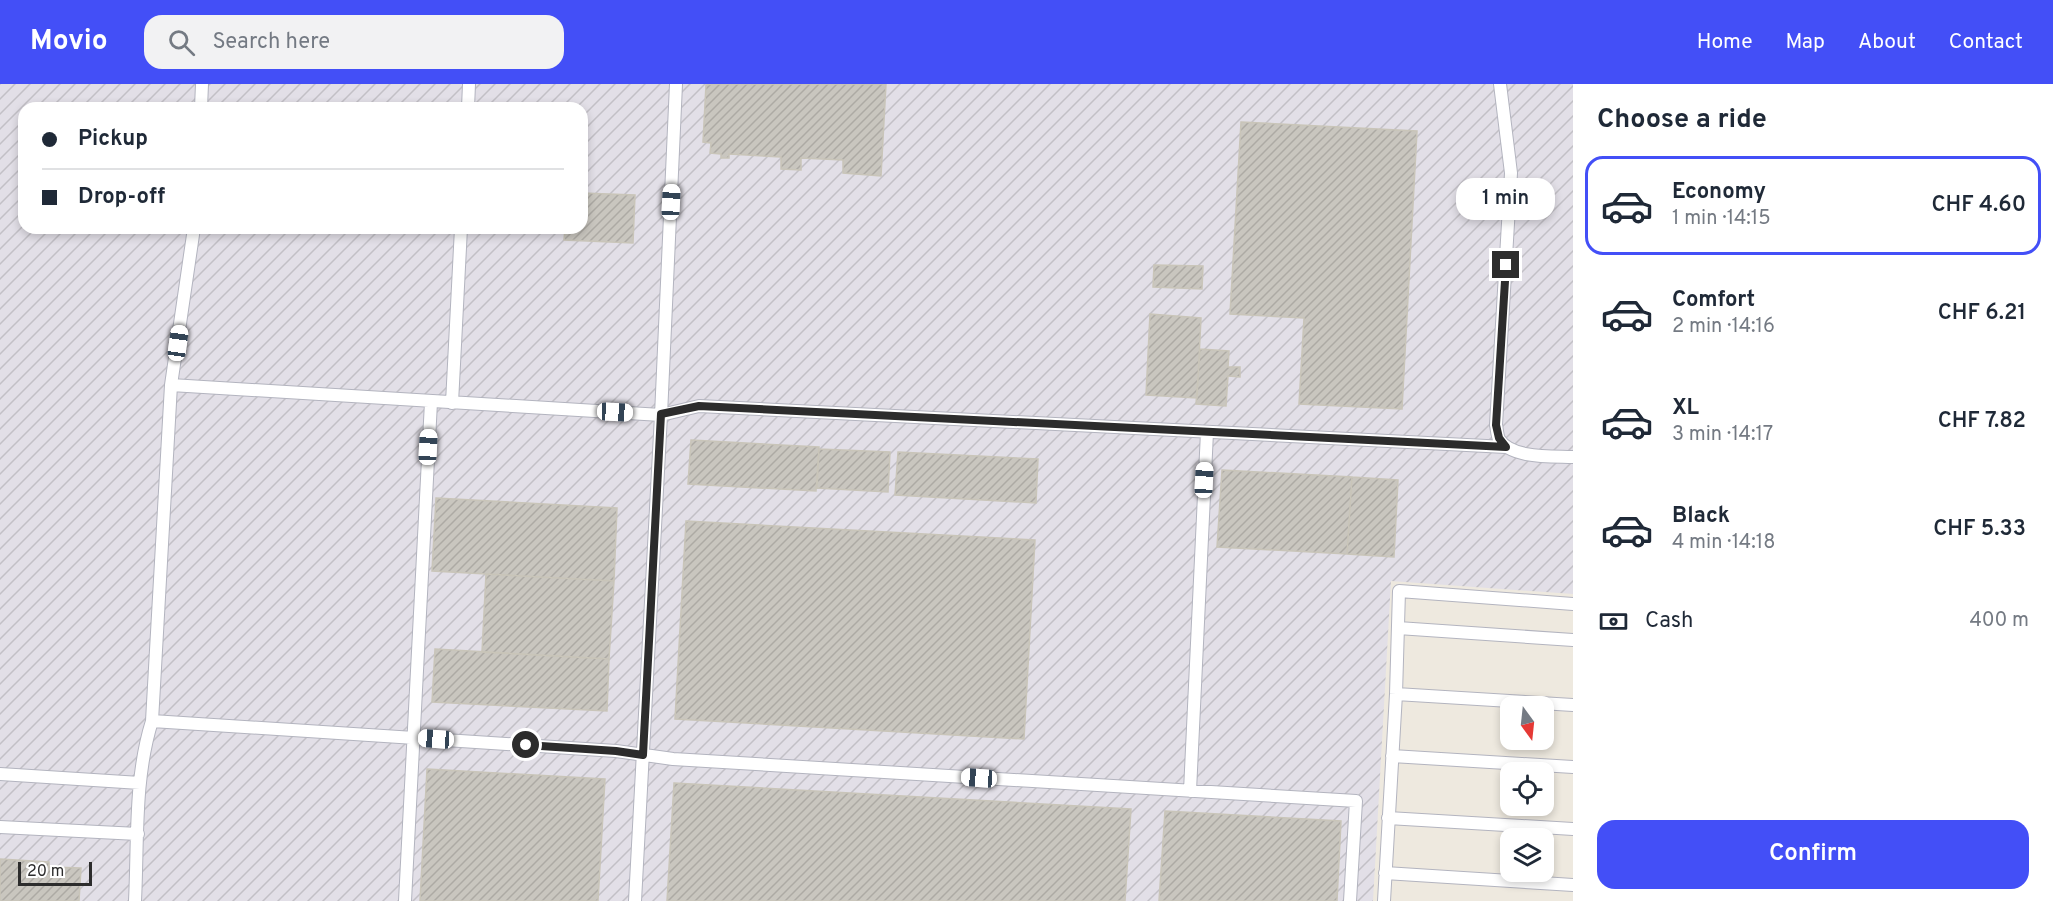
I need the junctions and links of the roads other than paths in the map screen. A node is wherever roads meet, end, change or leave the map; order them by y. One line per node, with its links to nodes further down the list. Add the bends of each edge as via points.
1 (202, 84): 5 (lane)
2 (469, 84): 6 (lane)
3 (676, 84): 12 (lane)
4 (1500, 84): 14 (lane, via 1511,173 1496,425)
5 (201, 102)
6 (468, 102)
7 (193, 234): 9 (lane)
8 (461, 234): 11 (lane)
9 (171, 385): 10 (lane); 21 (lane)
10 (431, 402): 11 (lane); 22 (lane)
11 (452, 403): 12 (lane)
12 (661, 414): 13 (lane, via 699,406); 23 (lane)
13 (1207, 432): 14 (lane); 28 (lane)
14 (1506, 447): 15 (lane, via 1528,455)
15 (1573, 457)
16 (1573, 604): 17 (lane, via 1399,591)
17 (1398, 628): 18 (lane); 19 (lane)
18 (1573, 640)
19 (1396, 694): 20 (lane); 24 (lane)
20 (1573, 705)
21 (152, 721): 22 (lane); 27 (lane, via 143,748)
22 (413, 738): 23 (lane); 36 (lane)
23 (643, 755): 28 (lane); 37 (lane)
24 (1392, 756): 25 (lane); 29 (lane)
25 (1573, 767)
26 (0, 774): 27 (lane)
27 (140, 783): 32 (lane)
28 (1190, 791): 38 (lane, via 1356,801)
29 (1389, 818): 31 (lane); 33 (lane)
30 (0, 827): 32 (lane)
31 (1573, 828)
32 (138, 834): 35 (lane)
33 (1385, 873): 34 (lane); 39 (lane)
34 (1573, 885)
35 (135, 901)
36 (405, 901)
37 (635, 901)
38 (1350, 901)
39 (1384, 901)

